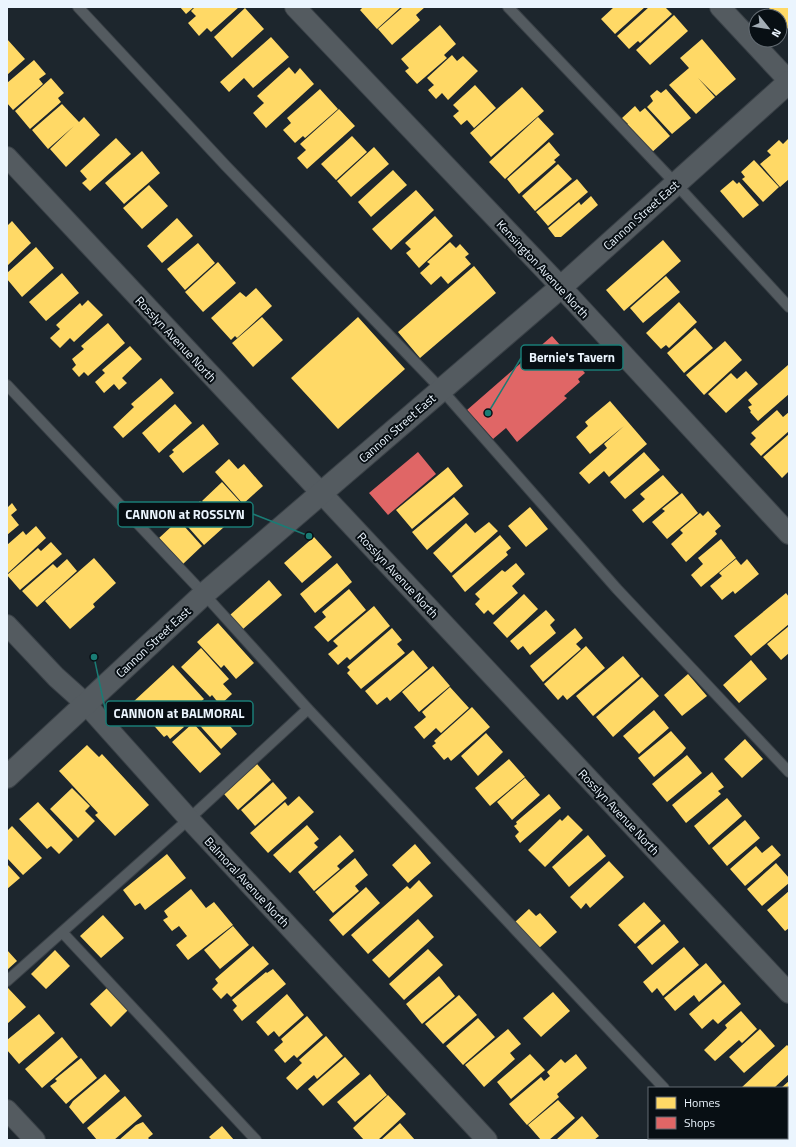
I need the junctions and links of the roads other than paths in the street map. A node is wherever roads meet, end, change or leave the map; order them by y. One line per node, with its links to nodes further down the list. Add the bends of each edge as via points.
1 (78, 7): 11 (lane, via 226,166)
2 (296, 7): 8 (street, Kensington Avenue North)
3 (508, 7): 7 (lane)
4 (720, 7): 5 (street)
5 (789, 82): 7 (main road, Cannon Street East)
6 (7, 157): 12 (street, Rosslyn Avenue North)
7 (676, 184): 8 (main road, Cannon Street East); 9 (lane)
8 (561, 287): 11 (main road, Cannon Street East); 13 (street, Kensington Avenue North)
9 (789, 307)
10 (7, 385): 14 (lane)
11 (442, 389): 12 (main road, Cannon Street East); 18 (lane, via 617,589)
12 (321, 494): 14 (main road, Cannon Street East); 23 (street, Rosslyn Avenue North)
13 (789, 534)
14 (204, 594): 16 (main road, Cannon Street East); 17 (lane)
15 (7, 625): 16 (street, Balmoral Avenue North, via 56,677)
16 (86, 704): 19 (main road, Cannon Street East); 20 (street, Balmoral Avenue North)
17 (308, 709): 20 (lane); 24 (lane)
18 (789, 772)
19 (7, 777)
20 (189, 819): 21 (lane); 28 (street, Balmoral Avenue North)
21 (62, 932): 22 (lane); 27 (lane)
22 (7, 981)
23 (789, 993)
24 (663, 1087)
25 (7, 1110): 26 (street)
26 (35, 1140)
27 (256, 1140)
28 (487, 1140)

